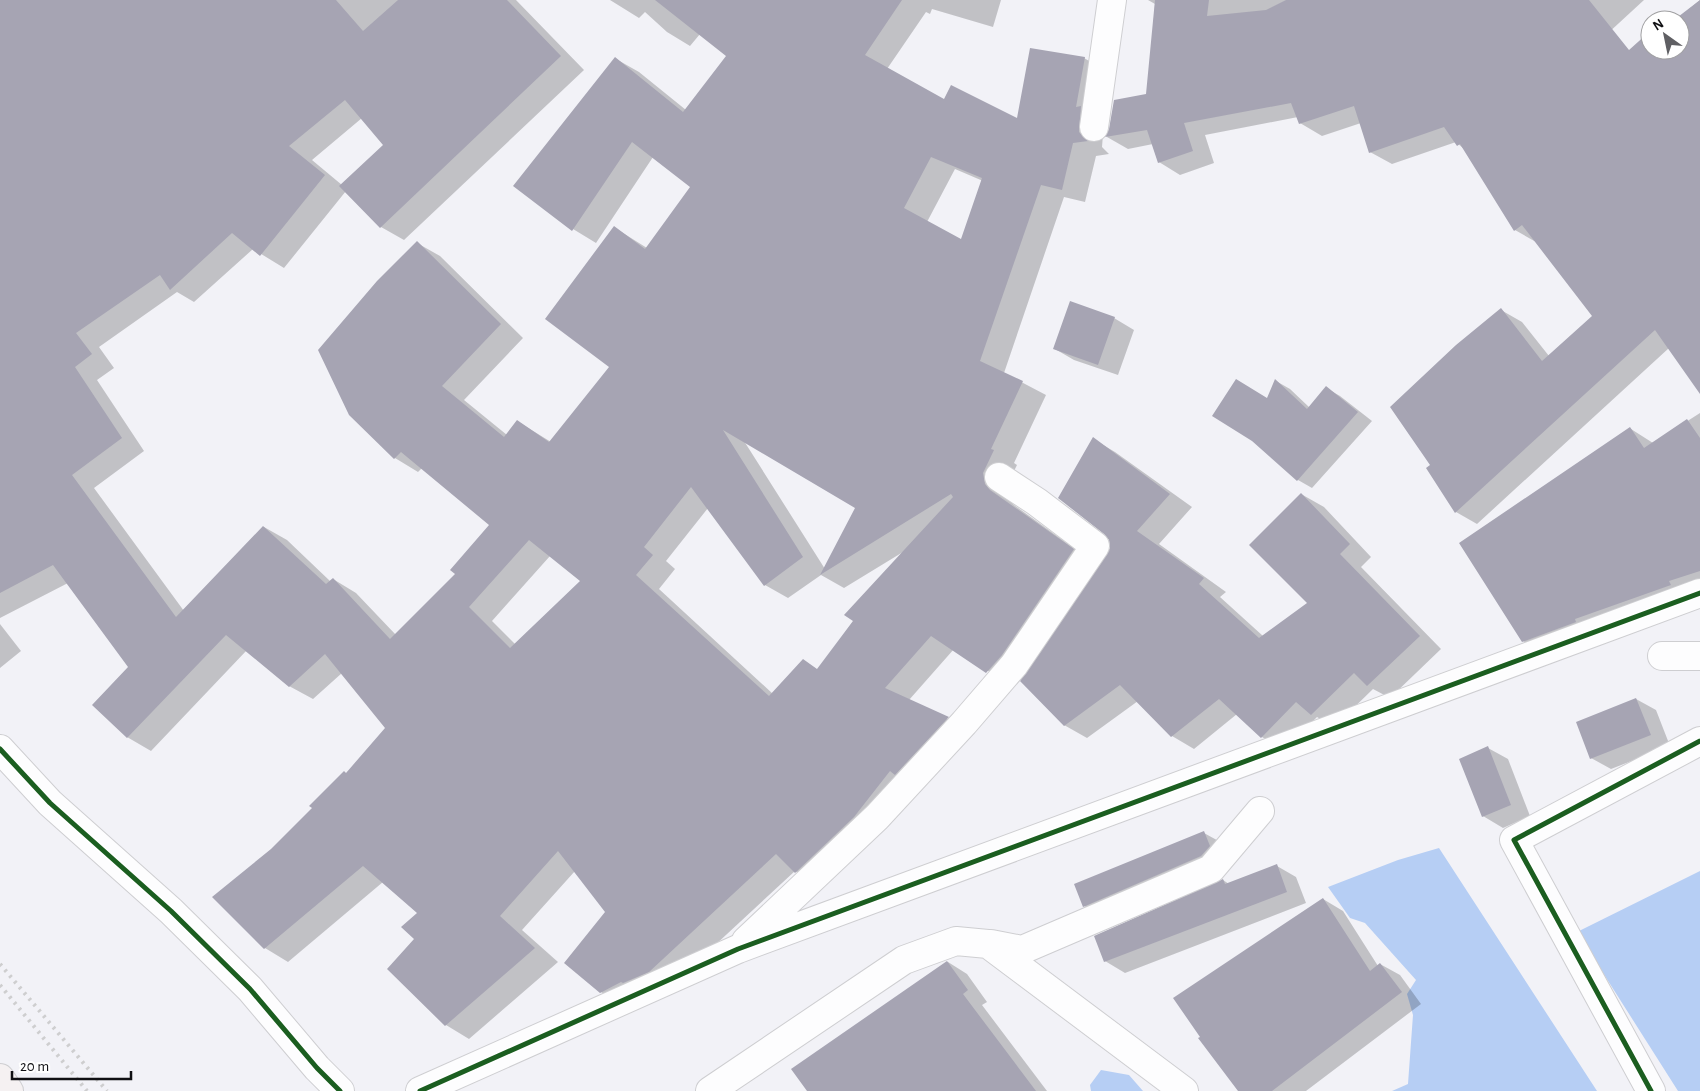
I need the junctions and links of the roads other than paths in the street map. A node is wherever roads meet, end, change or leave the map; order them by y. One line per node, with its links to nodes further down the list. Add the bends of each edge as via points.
1 (1112, 0): 2 (street)
2 (1094, 127)
3 (999, 477): 11 (street, via 1095,546 1014,665 964,723 878,818)
4 (1700, 593): 11 (street)
5 (1662, 656): 6 (street)
6 (1700, 656)
7 (1700, 741): 18 (street, via 1514,840)
8 (0, 749): 15 (street, via 50,803 171,911 250,990)
9 (1260, 811): 10 (street, via 1211,869 1022,950)
10 (988, 944): 13 (street, via 956,941 904,960); 17 (street)
11 (738, 949): 16 (street)
12 (0, 1078): 14 (street)
13 (714, 1090)
14 (9, 1091)
15 (340, 1091)
16 (420, 1091)
17 (1184, 1091)
18 (1652, 1091)

